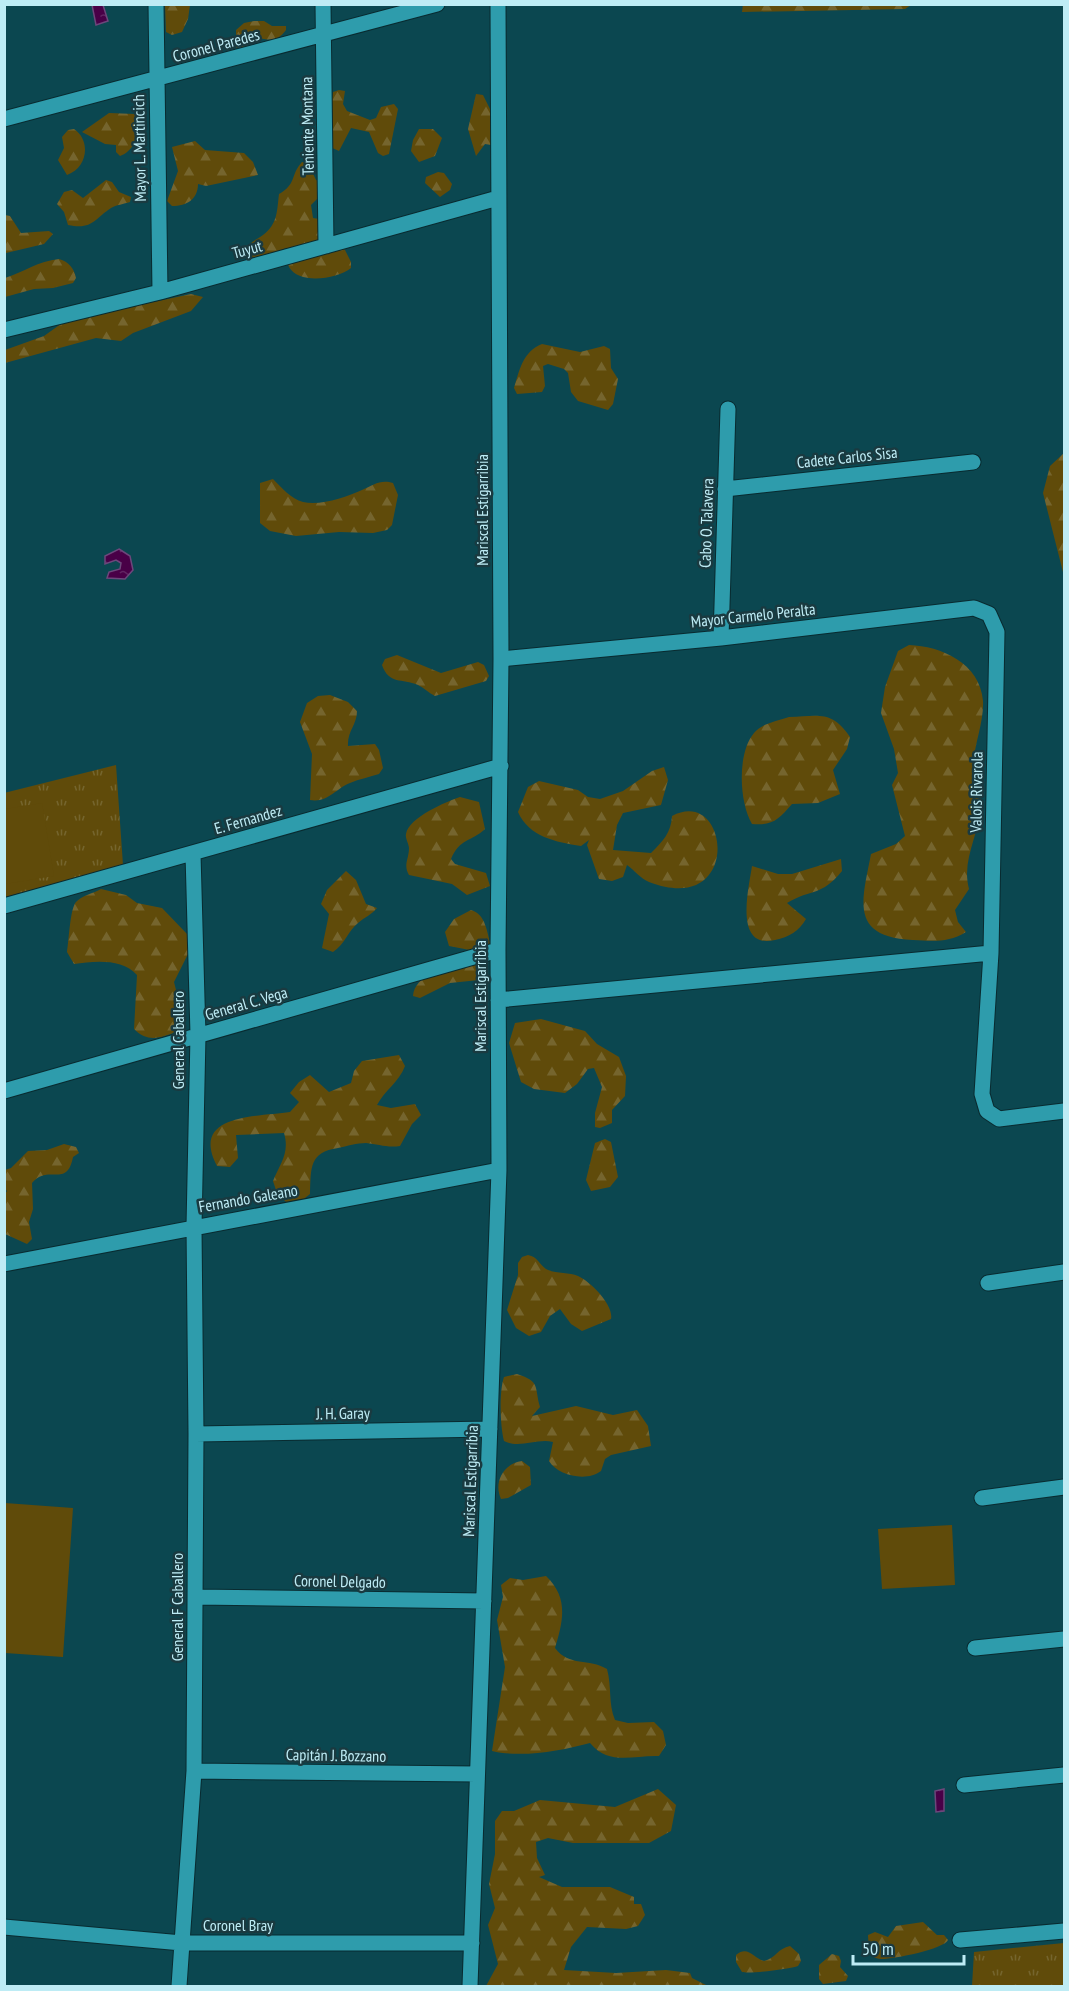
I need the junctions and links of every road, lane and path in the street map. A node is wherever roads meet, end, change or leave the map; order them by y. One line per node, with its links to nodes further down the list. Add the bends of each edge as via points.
1 (156, 4): 6 (street, Mayor L. Martincich)
2 (323, 4): 5 (street, Teniente Montana)
3 (436, 4): 5 (street, Coronel Paredes)
4 (498, 4): 8 (street, Mariscal Estigarribia)
5 (323, 35): 6 (street, Coronel Paredes); 9 (street, Teniente Montana)
6 (156, 80): 7 (street, Coronel Paredes); 10 (street, Mayor L. Martincich)
7 (4, 119)
8 (498, 198): 9 (street, Tuyut); 17 (street, Mariscal Estigarribia)
9 (326, 246): 10 (street, Tuyut)
10 (160, 292): 11 (street, Tuyut)
11 (4, 330)
12 (728, 409): 14 (street, Cabo O. Talavera)
13 (973, 462): 14 (street, Cadete Carlos Sisa)
14 (725, 489): 16 (street, Cabo O. Talavera)
15 (997, 632): 16 (street, Mayor Carmelo Peralta, via 989,614 974,608); 22 (street, Valois Rivarola)
16 (722, 638): 17 (street, Mayor Carmelo Peralta)
17 (501, 659): 18 (street, Mariscal Estigarribia)
18 (501, 766): 19 (street, E. Fernandez); 21 (street, Mariscal Estigarribia)
19 (193, 854): 20 (street, E. Fernandez); 24 (street, General Caballero)
20 (4, 906)
21 (498, 950): 23 (street, Mariscal Estigarribia); 24 (street, General C. Vega)
22 (991, 953): 23 (street); 26 (street, Valois Rivarola, via 982,1094 987,1111 999,1119)
23 (498, 1000): 27 (street, Mariscal Estigarribia)
24 (198, 1035): 25 (street, General C. Vega); 28 (street, General Caballero)
25 (4, 1090)
26 (1065, 1111)
27 (499, 1170): 28 (street, Fernando Galeano); 32 (street, Mariscal Estigarribia)
28 (194, 1226): 29 (street, Fernando Galeano); 33 (street, General F Caballero)
29 (4, 1264)
30 (1065, 1272): 31 (street)
31 (988, 1283)
32 (490, 1429): 33 (street, J. H. Garay); 37 (street, Mariscal Estigarribia)
33 (196, 1434): 36 (street, General F Caballero)
34 (1065, 1487): 35 (street)
35 (982, 1498)
36 (195, 1597): 37 (street, Coronel Delgado); 40 (street, General F Caballero)
37 (484, 1601): 41 (street, Mariscal Estigarribia)
38 (1065, 1639): 39 (street)
39 (975, 1648)
40 (194, 1771): 41 (street, Capitán J. Bozzano); 48 (street, General F Caballero)
41 (477, 1774): 47 (street, Mariscal Estigarribia)
42 (1065, 1775): 43 (street)
43 (964, 1785)
44 (4, 1927): 48 (street, Coronel Bray)
45 (1065, 1931): 46 (street)
46 (960, 1940)
47 (472, 1942): 48 (street, Coronel Bray); 50 (street, Mariscal Estigarribia)
48 (182, 1943): 49 (street, General F Caballero)
49 (179, 1986)
50 (470, 1986)

